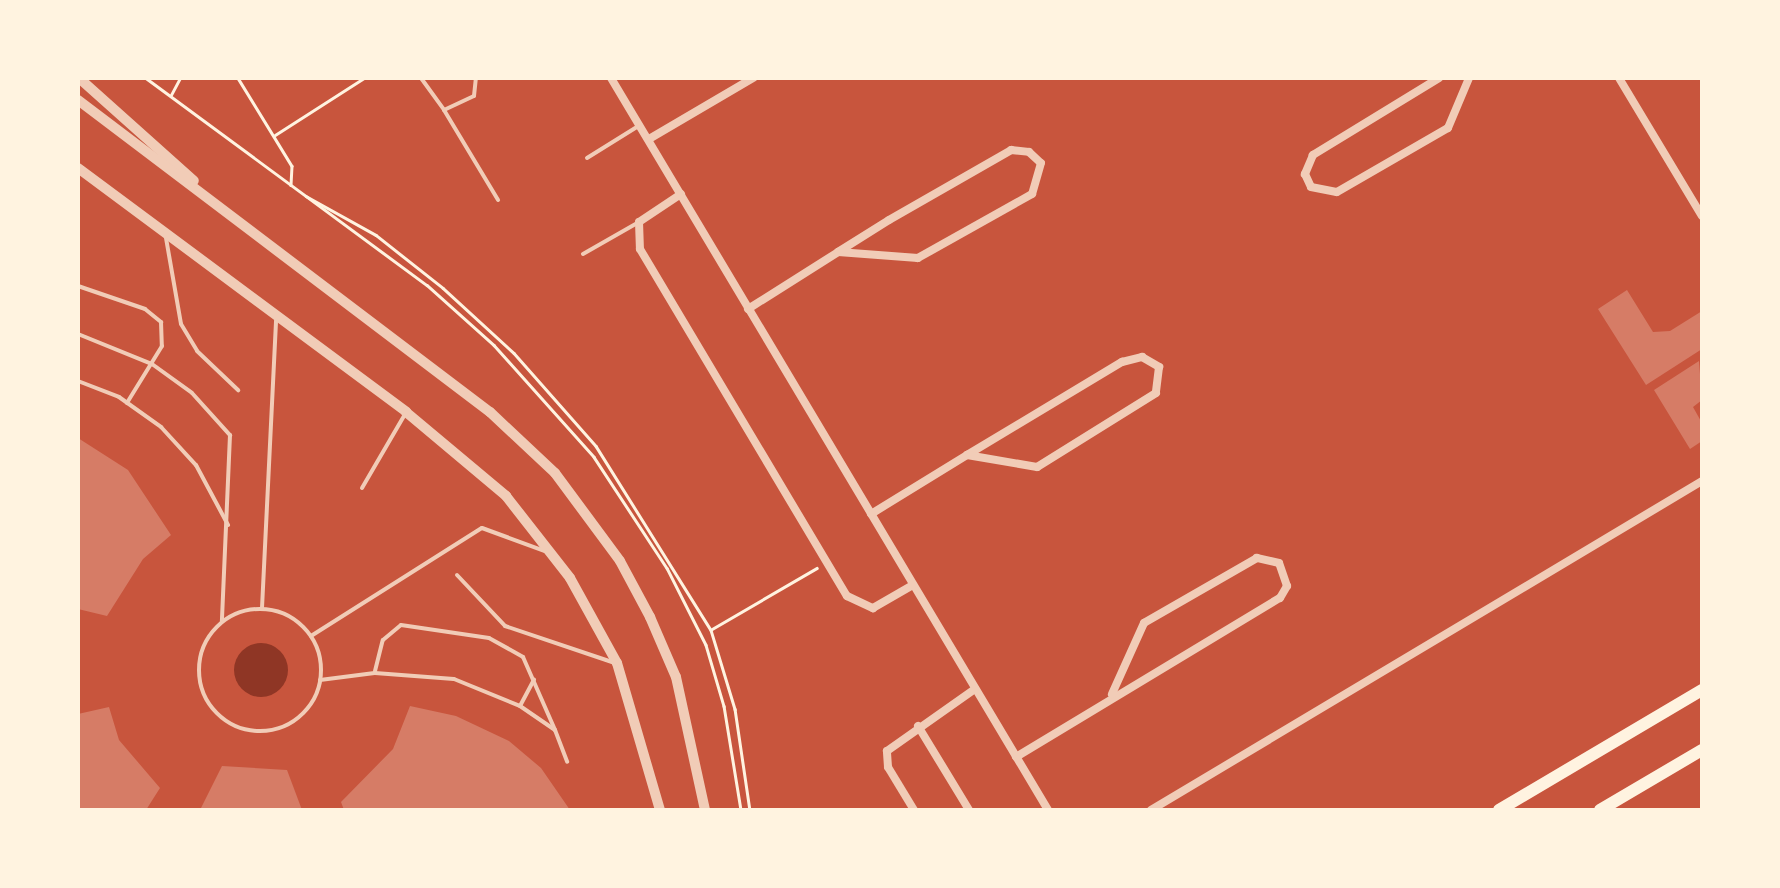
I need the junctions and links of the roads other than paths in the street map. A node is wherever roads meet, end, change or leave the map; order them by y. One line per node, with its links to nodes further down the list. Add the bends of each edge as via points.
1 (79, 78): 15 (street, via 166,150)
2 (421, 78): 10 (lane)
3 (476, 78): 10 (lane, via 474,96)
4 (611, 78): 11 (street)
5 (1438, 78): 6 (street, via 1313,155 1305,174 1311,187 1337,192 1448,128)
6 (1469, 78)
7 (1619, 78): 18 (street)
8 (748, 79): 12 (street)
9 (78, 100): 15 (street)
10 (444, 110): 17 (lane)
11 (640, 125): 12 (street); 13 (lane)
12 (649, 139): 16 (street)
13 (587, 158)
14 (78, 168): 20 (street)
15 (204, 194): 57 (street, via 490,412 574,495 628,574 665,650 693,737)
16 (681, 194): 19 (street); 24 (street)
17 (498, 200)
18 (1702, 216)
19 (639, 222): 22 (lane); 39 (street, via 640,249 826,562 859,606 873,608)
20 (165, 233): 25 (street); 29 (lane, via 181,324 197,351)
21 (838, 252): 21 (street, via 918,258 1032,194 1041,164 1029,152 1011,150); 24 (street)
22 (584, 254)
23 (78, 286): 27 (lane, via 156,315 163,339)
24 (748, 310): 35 (street)
25 (276, 316): 31 (street); 40 (lane)
26 (78, 334): 27 (lane)
27 (152, 364): 30 (lane); 36 (lane, via 192,393 230,435)
28 (78, 381): 30 (lane)
29 (238, 390)
30 (128, 403): 36 (lane, via 179,445)
31 (406, 412): 34 (lane); 37 (street, via 480,472)
32 (967, 456): 32 (street, via 1122,362 1142,358 1159,367 1156,393 1036,467); 35 (street)
33 (1702, 481): 61 (street)
34 (362, 488)
35 (871, 514): 39 (street)
36 (230, 529): 41 (lane)
37 (555, 556): 42 (lane, via 482,528); 43 (street)
38 (458, 575): 43 (lane, via 505,626)
39 (913, 586): 47 (street)
40 (262, 608): 41 (lane); 42 (lane, via 295,619)
41 (222, 620): 45 (lane, via 198,664 205,697 228,722 278,729 306,710)
42 (311, 636): 45 (lane)
43 (617, 663): 56 (street)
44 (375, 673): 45 (lane); 46 (lane, via 388,634 410,624 489,638 523,656); 50 (lane, via 454,679)
45 (320, 680)
46 (534, 680): 50 (lane); 52 (lane)
47 (975, 688): 51 (street); 54 (street)
48 (1702, 690): 62 (main road)
49 (1112, 694): 49 (street, via 1280,598 1287,586 1279,563 1257,558 1144,623); 54 (street)
50 (520, 706): 52 (lane)
51 (918, 726): 58 (street, via 887,751 888,767); 59 (street)
52 (555, 730): 55 (lane)
53 (1702, 750): 63 (main road)
54 (1016, 756): 60 (street)
55 (567, 762)
56 (660, 810)
57 (705, 810)
58 (914, 810)
59 (969, 810)
60 (1048, 810)
61 (1151, 810)
62 (1499, 810)
63 (1600, 810)

